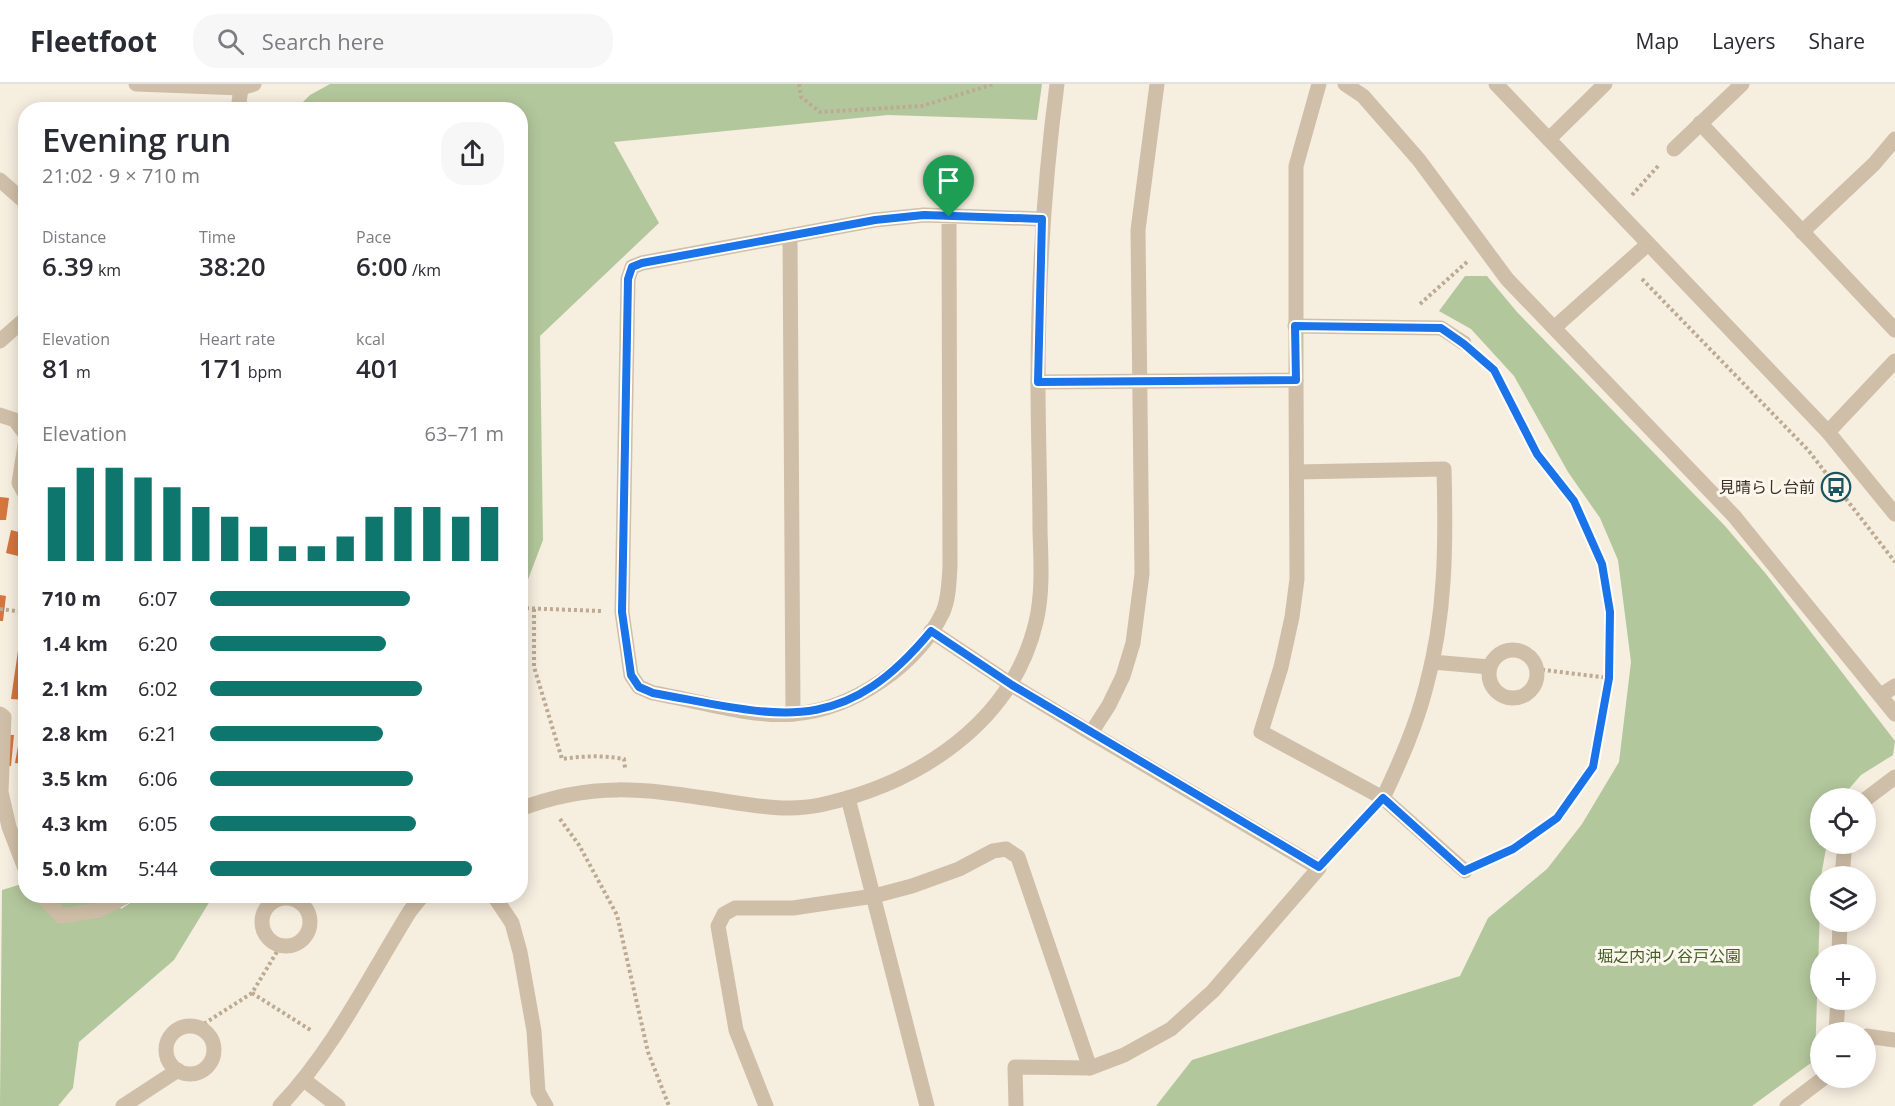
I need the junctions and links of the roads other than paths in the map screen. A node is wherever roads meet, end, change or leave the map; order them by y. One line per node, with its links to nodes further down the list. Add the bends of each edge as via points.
1 (136, 84): 9 (street)
2 (1057, 84): 18 (street)
3 (1157, 84): 30 (street, via 1138,230)
4 (1319, 84): 23 (street, via 1296,166)
5 (1345, 84): 24 (street, via 1363,96 1419,160 1507,279)
6 (1496, 84): 12 (street)
7 (1605, 84): 12 (street)
8 (1742, 84): 11 (street)
9 (248, 86): 10 (street)
10 (241, 102)
11 (1700, 123): 14 (street); 19 (street)
12 (1549, 139): 21 (street)
13 (1895, 139): 19 (street)
14 (1674, 149)
15 (0, 180): 16 (street)
16 (18, 196)
17 (949, 217): 18 (street); 20 (street, via 924,215 875,220); 37 (street, via 950,566 944,610)
18 (1042, 219): 31 (street)
19 (1802, 232): 25 (street)
20 (790, 236): 44 (street); 44 (street, via 632,267 628,279 622,612 631,675 639,687 763,713)
21 (1648, 244): 24 (street); 34 (street)
22 (18, 325): 26 (street)
23 (1295, 326): 27 (street, via 1441,328); 29 (street)
24 (1555, 327): 42 (street, via 1734,516)
25 (1895, 330)
26 (0, 341)
27 (1464, 344)
28 (1895, 361): 34 (street)
29 (1296, 380): 30 (street); 35 (street)
30 (1140, 381): 31 (street); 46 (street, via 1142,574 1135,632 1123,676)
31 (1038, 382): 40 (street, via 1041,583 1036,622)
32 (0, 415): 33 (street)
33 (18, 425)
34 (1828, 432): 36 (street)
35 (1297, 472): 38 (street, via 1444,469 1444,585); 50 (street, via 1297,579 1292,617 1261,732)
36 (1895, 514)
37 (931, 631): 40 (street); 44 (street, via 891,674 848,700 824,710)
38 (1432, 662): 39 (street); 50 (street, via 1409,741)
39 (1490, 667): 39 (street, via 1498,654 1513,650 1528,655 1537,676 1530,691 1508,698 1494,689)
40 (1012, 685): 46 (street); 49 (street, via 997,706 936,759 902,778)
41 (1895, 686): 42 (street)
42 (1881, 695): 45 (street)
43 (0, 714): 52 (street, via 4,717 1,792)
44 (793, 714)
45 (1895, 714)
46 (1091, 733): 63 (street, via 1319,867 1213,991 1171,1029 1124,1055)
47 (1895, 777): 48 (street)
48 (1876, 792)
49 (848, 798): 51 (street, via 787,808 651,791 599,789); 54 (street)
50 (1383, 798): 53 (street)
51 (528, 806)
52 (18, 850)
53 (1464, 871)
54 (874, 896): 63 (street, via 912,886 993,851 1006,849 1018,857); 71 (street, via 793,908 735,908 724,914 718,926 736,1030); 72 (street)
55 (49, 903): 56 (street, via 61,916 99,910)
56 (112, 903)
57 (274, 903): 58 (street, via 263,915 264,931 281,945 297,943 308,932 310,916)
58 (305, 903)
59 (416, 903): 65 (street)
60 (499, 903): 70 (street, via 512,923 520,952 534,1031 538,1092)
61 (1876, 1037): 62 (street)
62 (1895, 1040)
63 (1090, 1068): 73 (street, via 1015,1066)
64 (178, 1070): 64 (street, via 168,1059 167,1043 171,1036 183,1026 206,1031 214,1044 212,1060 193,1074); 67 (street)
65 (304, 1080): 68 (street); 69 (street)
66 (1811, 1088): 74 (street)
67 (123, 1106)
68 (280, 1106)
69 (338, 1106)
70 (546, 1106)
71 (766, 1106)
72 (927, 1106)
73 (1016, 1106)
74 (1787, 1106)

